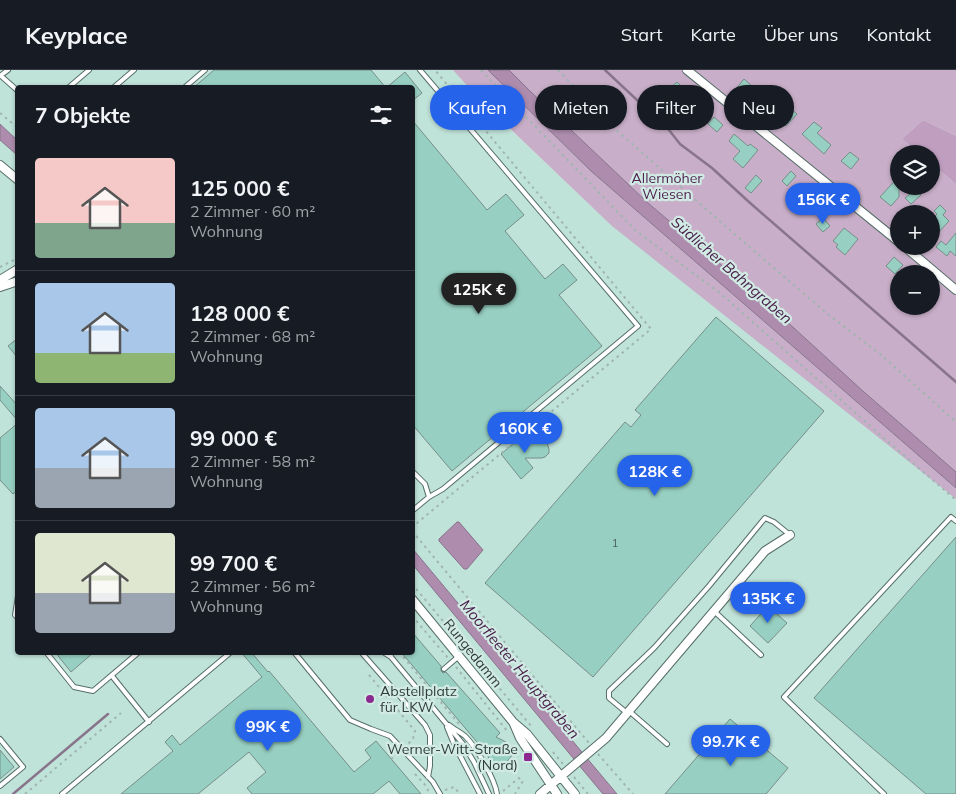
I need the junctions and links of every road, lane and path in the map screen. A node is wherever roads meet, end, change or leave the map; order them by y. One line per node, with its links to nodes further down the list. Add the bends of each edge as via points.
1 (8, 70): 10 (lane)
2 (89, 70): 11 (lane)
3 (134, 70): 12 (lane)
4 (205, 70): 13 (lane)
5 (420, 70): 30 (lane, via 638,326 443,489)
6 (435, 70): 33 (path, via 651,329 417,523)
7 (481, 70): 31 (path, via 635,230 720,293)
8 (558, 70): 28 (path, via 614,128)
9 (688, 70): 19 (street)
10 (1, 76): 14 (lane)
11 (72, 85)
12 (116, 85)
13 (188, 85)
14 (15, 88)
15 (0, 113): 16 (path)
16 (15, 126)
17 (1, 168): 18 (street)
18 (15, 178)
19 (890, 235)
20 (915, 255): 27 (street)
21 (15, 259): 22 (path)
22 (0, 266)
23 (15, 271): 24 (street)
24 (0, 280)
25 (15, 282): 26 (street)
26 (0, 287)
27 (956, 290)
28 (956, 422)
29 (415, 474): 30 (lane, via 425,484)
30 (429, 497): 32 (lane)
31 (956, 500)
32 (415, 509)
33 (415, 521)
34 (956, 521): 88 (lane, via 951,517 784,698)
35 (415, 535): 61 (path)
36 (790, 536): 39 (street, via 765,551); 53 (lane, via 765,518 654,648 609,691 609,698)
37 (415, 588): 58 (path)
38 (415, 603): 47 (street, Rungedamm)
39 (714, 611): 48 (lane); 53 (street)
40 (415, 619): 49 (path)
41 (48, 655): 52 (lane, via 74,687 93,691)
42 (136, 655): 52 (lane)
43 (227, 655): 55 (lane)
44 (296, 655): 63 (lane, via 350,720 390,736)
45 (364, 655): 70 (lane, via 425,724 430,735)
46 (391, 655): 56 (lane)
47 (459, 656): 49 (lane); 57 (street, Rungedamm)
48 (761, 656)
49 (452, 662): 50 (lane); 59 (path)
50 (444, 669)
51 (369, 675): 63 (path, via 415,731 413,740)
52 (112, 676): 55 (lane)
53 (628, 712): 62 (lane); 67 (street, via 606,738)
54 (120, 714): 75 (path)
55 (149, 722): 76 (lane)
56 (445, 722): 79 (lane); 80 (lane, via 463,744); 81 (lane, via 465,736 482,758)
57 (514, 722): 69 (street, Rungedamm); 72 (street, Rungedamm, via 520,738)
58 (536, 732)
59 (508, 733)
60 (0, 739): 71 (lane, via 23,767)
61 (589, 743)
62 (667, 744)
63 (403, 749): 66 (path); 70 (lane)
64 (553, 752): 67 (path)
65 (598, 754): 87 (path)
66 (391, 759)
67 (568, 770): 69 (street); 86 (path)
68 (416, 774): 77 (path, via 428,787)
69 (561, 776): 72 (street); 85 (street, Rungedamm)
70 (428, 777): 74 (lane)
71 (0, 786)
72 (550, 786): 83 (street); 84 (street, Rungedamm)
73 (447, 789): 78 (path, via 454,787)
74 (438, 793)
75 (25, 794)
76 (62, 794)
77 (429, 794)
78 (460, 794)
79 (480, 794)
80 (489, 794)
81 (497, 794): 82 (path, via 519,778 523,781)
82 (515, 794)
83 (540, 794)
84 (557, 794)
85 (575, 794)
86 (588, 794)
87 (633, 794)
88 (884, 794)

